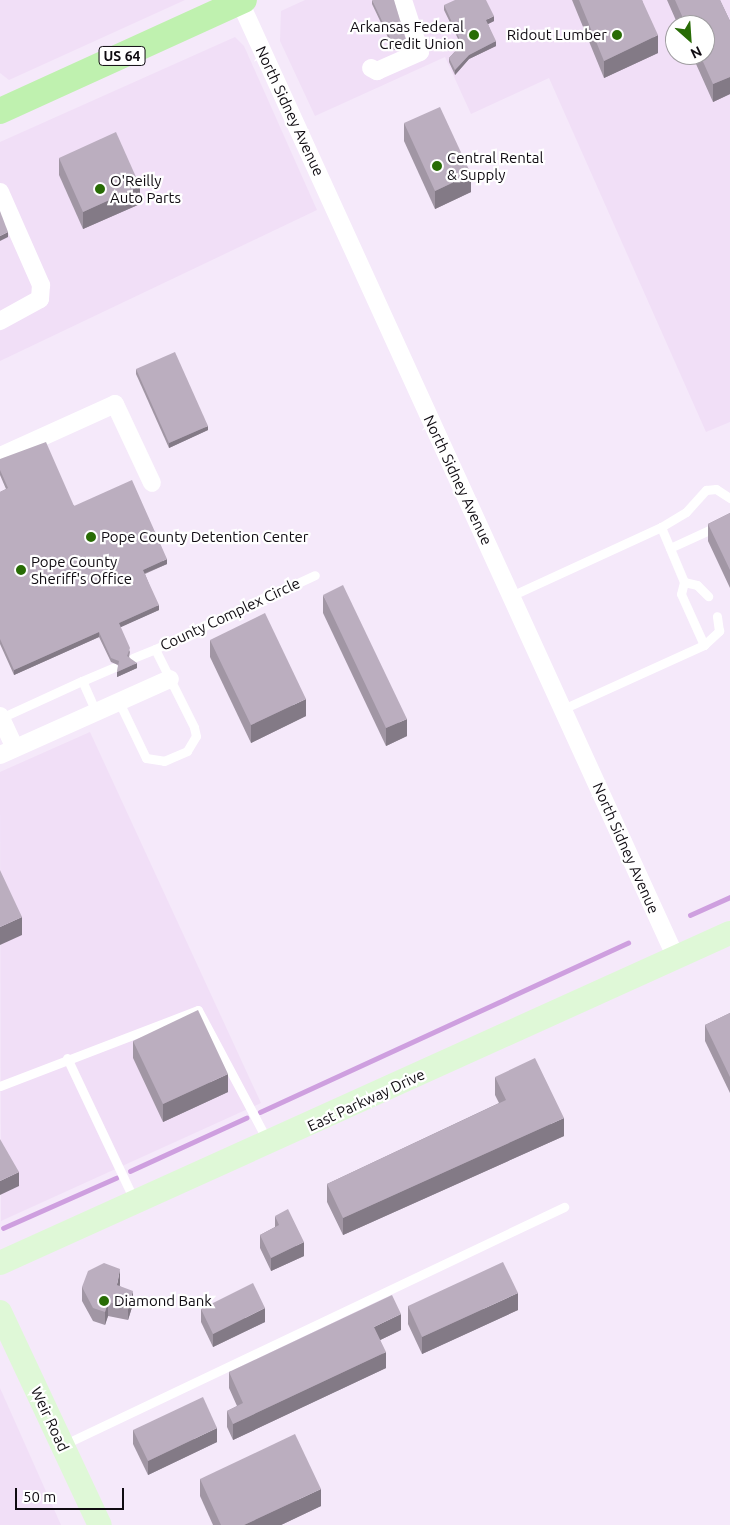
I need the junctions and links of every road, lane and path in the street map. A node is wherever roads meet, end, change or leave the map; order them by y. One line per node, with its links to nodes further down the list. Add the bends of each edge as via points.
1 (403, 0): 3 (street, via 420,52 377,71)
2 (242, 1): 4 (main road, US 64); 15 (street, North Sidney Avenue)
3 (371, 68)
4 (0, 111)
5 (0, 192): 6 (street, via 40,285 40,299)
6 (0, 321)
7 (0, 456): 8 (street, via 115,404)
8 (152, 483)
9 (730, 498): 11 (lane, via 716,489 706,490 686,512)
10 (727, 521): 12 (lane)
11 (661, 527): 12 (lane); 15 (lane)
12 (670, 548): 14 (lane)
13 (315, 575): 19 (lane, County Complex Circle)
14 (684, 582): 16 (lane, via 697,585); 18 (lane, via 681,594)
15 (511, 596): 25 (street, North Sidney Avenue)
16 (708, 596)
17 (718, 616): 18 (lane, via 719,631)
18 (704, 645): 25 (lane)
19 (154, 648): 20 (lane); 22 (lane, County Complex Circle)
20 (133, 658)
21 (113, 668): 23 (lane)
22 (170, 679): 24 (street); 24 (lane, County Complex Circle, via 196,736 187,750 164,761 146,758)
23 (82, 681): 26 (lane); 27 (lane)
24 (119, 702): 26 (street)
25 (563, 710): 30 (street, North Sidney Avenue)
26 (96, 712): 28 (street)
27 (0, 717): 28 (street)
28 (8, 751)
29 (730, 933): 30 (main road, East Parkway Drive)
30 (676, 958): 33 (main road, East Parkway Drive)
31 (67, 1058): 32 (lane); 33 (lane, via 198,1010); 34 (lane)
32 (0, 1086)
33 (269, 1145): 34 (main road, East Parkway Drive)
34 (136, 1204): 36 (main road, East Parkway Drive)
35 (564, 1207): 38 (lane)
36 (0, 1263)
37 (0, 1312): 38 (main road, Weir Road)
38 (62, 1445): 39 (main road, Weir Road)
39 (100, 1525)

